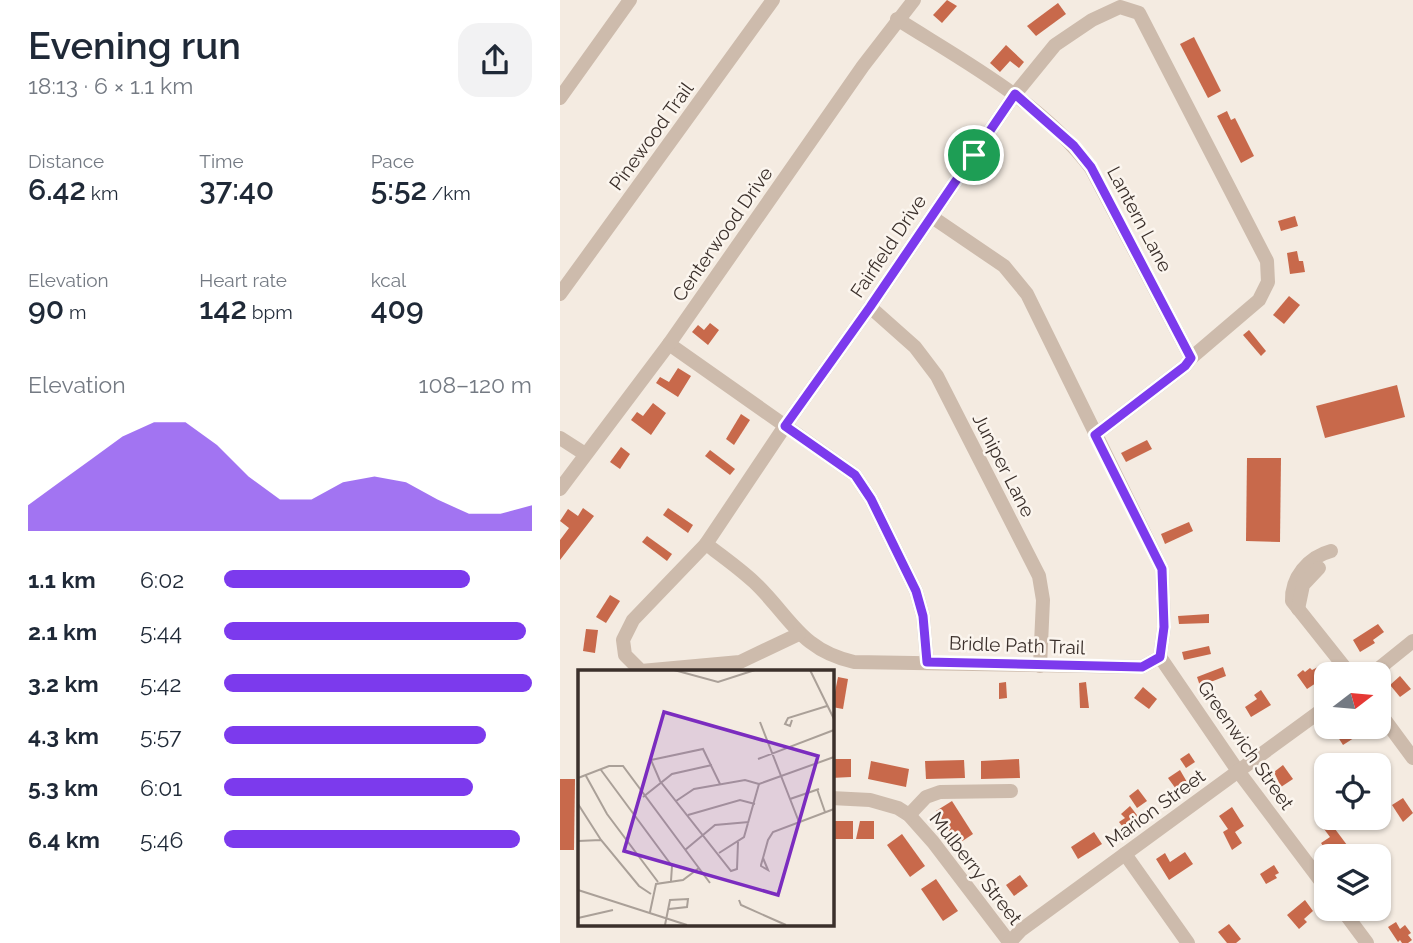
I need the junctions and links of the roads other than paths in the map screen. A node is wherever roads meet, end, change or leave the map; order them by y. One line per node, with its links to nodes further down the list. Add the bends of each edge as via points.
1 (630, 0): 6 (street)
2 (773, 0): 8 (street, Pinewood Trail)
3 (914, 0): 4 (street, Centerwood Drive)
4 (897, 19): 5 (street, Lantern Lane); 10 (street, Centerwood Drive)
5 (1015, 94): 7 (street, Fairfield Drive); 11 (street, Lantern Lane, via 1091,167); 11 (street, Fairfield Drive, via 1055,45 1092,20 1120,7 1139,13 1267,261 1269,282 1259,300)
6 (560, 98)
7 (932, 216): 9 (street, Fairfield Drive); 13 (street, via 1004,266 1027,294)
8 (560, 294)
9 (870, 307): 12 (street, Fairfield Drive); 25 (street, Juniper Lane, via 915,347 937,376 1039,576 1043,600)
10 (669, 344): 12 (street); 15 (street, Centerwood Drive)
11 (1191, 358): 13 (street, Fairfield Drive)
12 (785, 426): 17 (street, Fairfield Drive); 22 (street, via 855,475 871,499 916,591)
13 (1095, 435): 21 (street, via 1162,569)
14 (560, 438): 15 (street)
15 (585, 454): 16 (street, Centerwood Drive)
16 (560, 489)
17 (706, 544): 19 (street, Bridle Path Trail, via 754,582); 26 (street, Fairfield Drive, via 633,620 623,640 625,655)
18 (1298, 608): 23 (street)
19 (799, 634): 22 (street, Bridle Path Trail, via 821,652 854,662); 27 (street, Fairfield Drive, via 740,662)
20 (1413, 641): 24 (street)
21 (1160, 657): 25 (street, Bridle Path Trail, via 1142,667); 31 (street, Greenwich Street)
22 (927, 662): 25 (street, Bridle Path Trail)
23 (1341, 662)
24 (1387, 662)
25 (1040, 666)
26 (641, 670)
27 (653, 670)
28 (1314, 716): 31 (street, Marion Street)
29 (1391, 728): 30 (street)
30 (1413, 758)
31 (1238, 771): 35 (street, Marion Street); 36 (street, Greenwich Street)
32 (1011, 791): 34 (street, via 940,792 926,797)
33 (833, 798): 34 (street, Mulberry Street, via 870,800)
34 (909, 815): 38 (street, Mulberry Street)
35 (1125, 855): 38 (street, Marion Street, via 1021,930); 39 (street)
36 (1314, 872)
37 (1351, 921): 40 (street)
38 (1010, 943)
39 (1188, 943)
40 (1367, 943)

